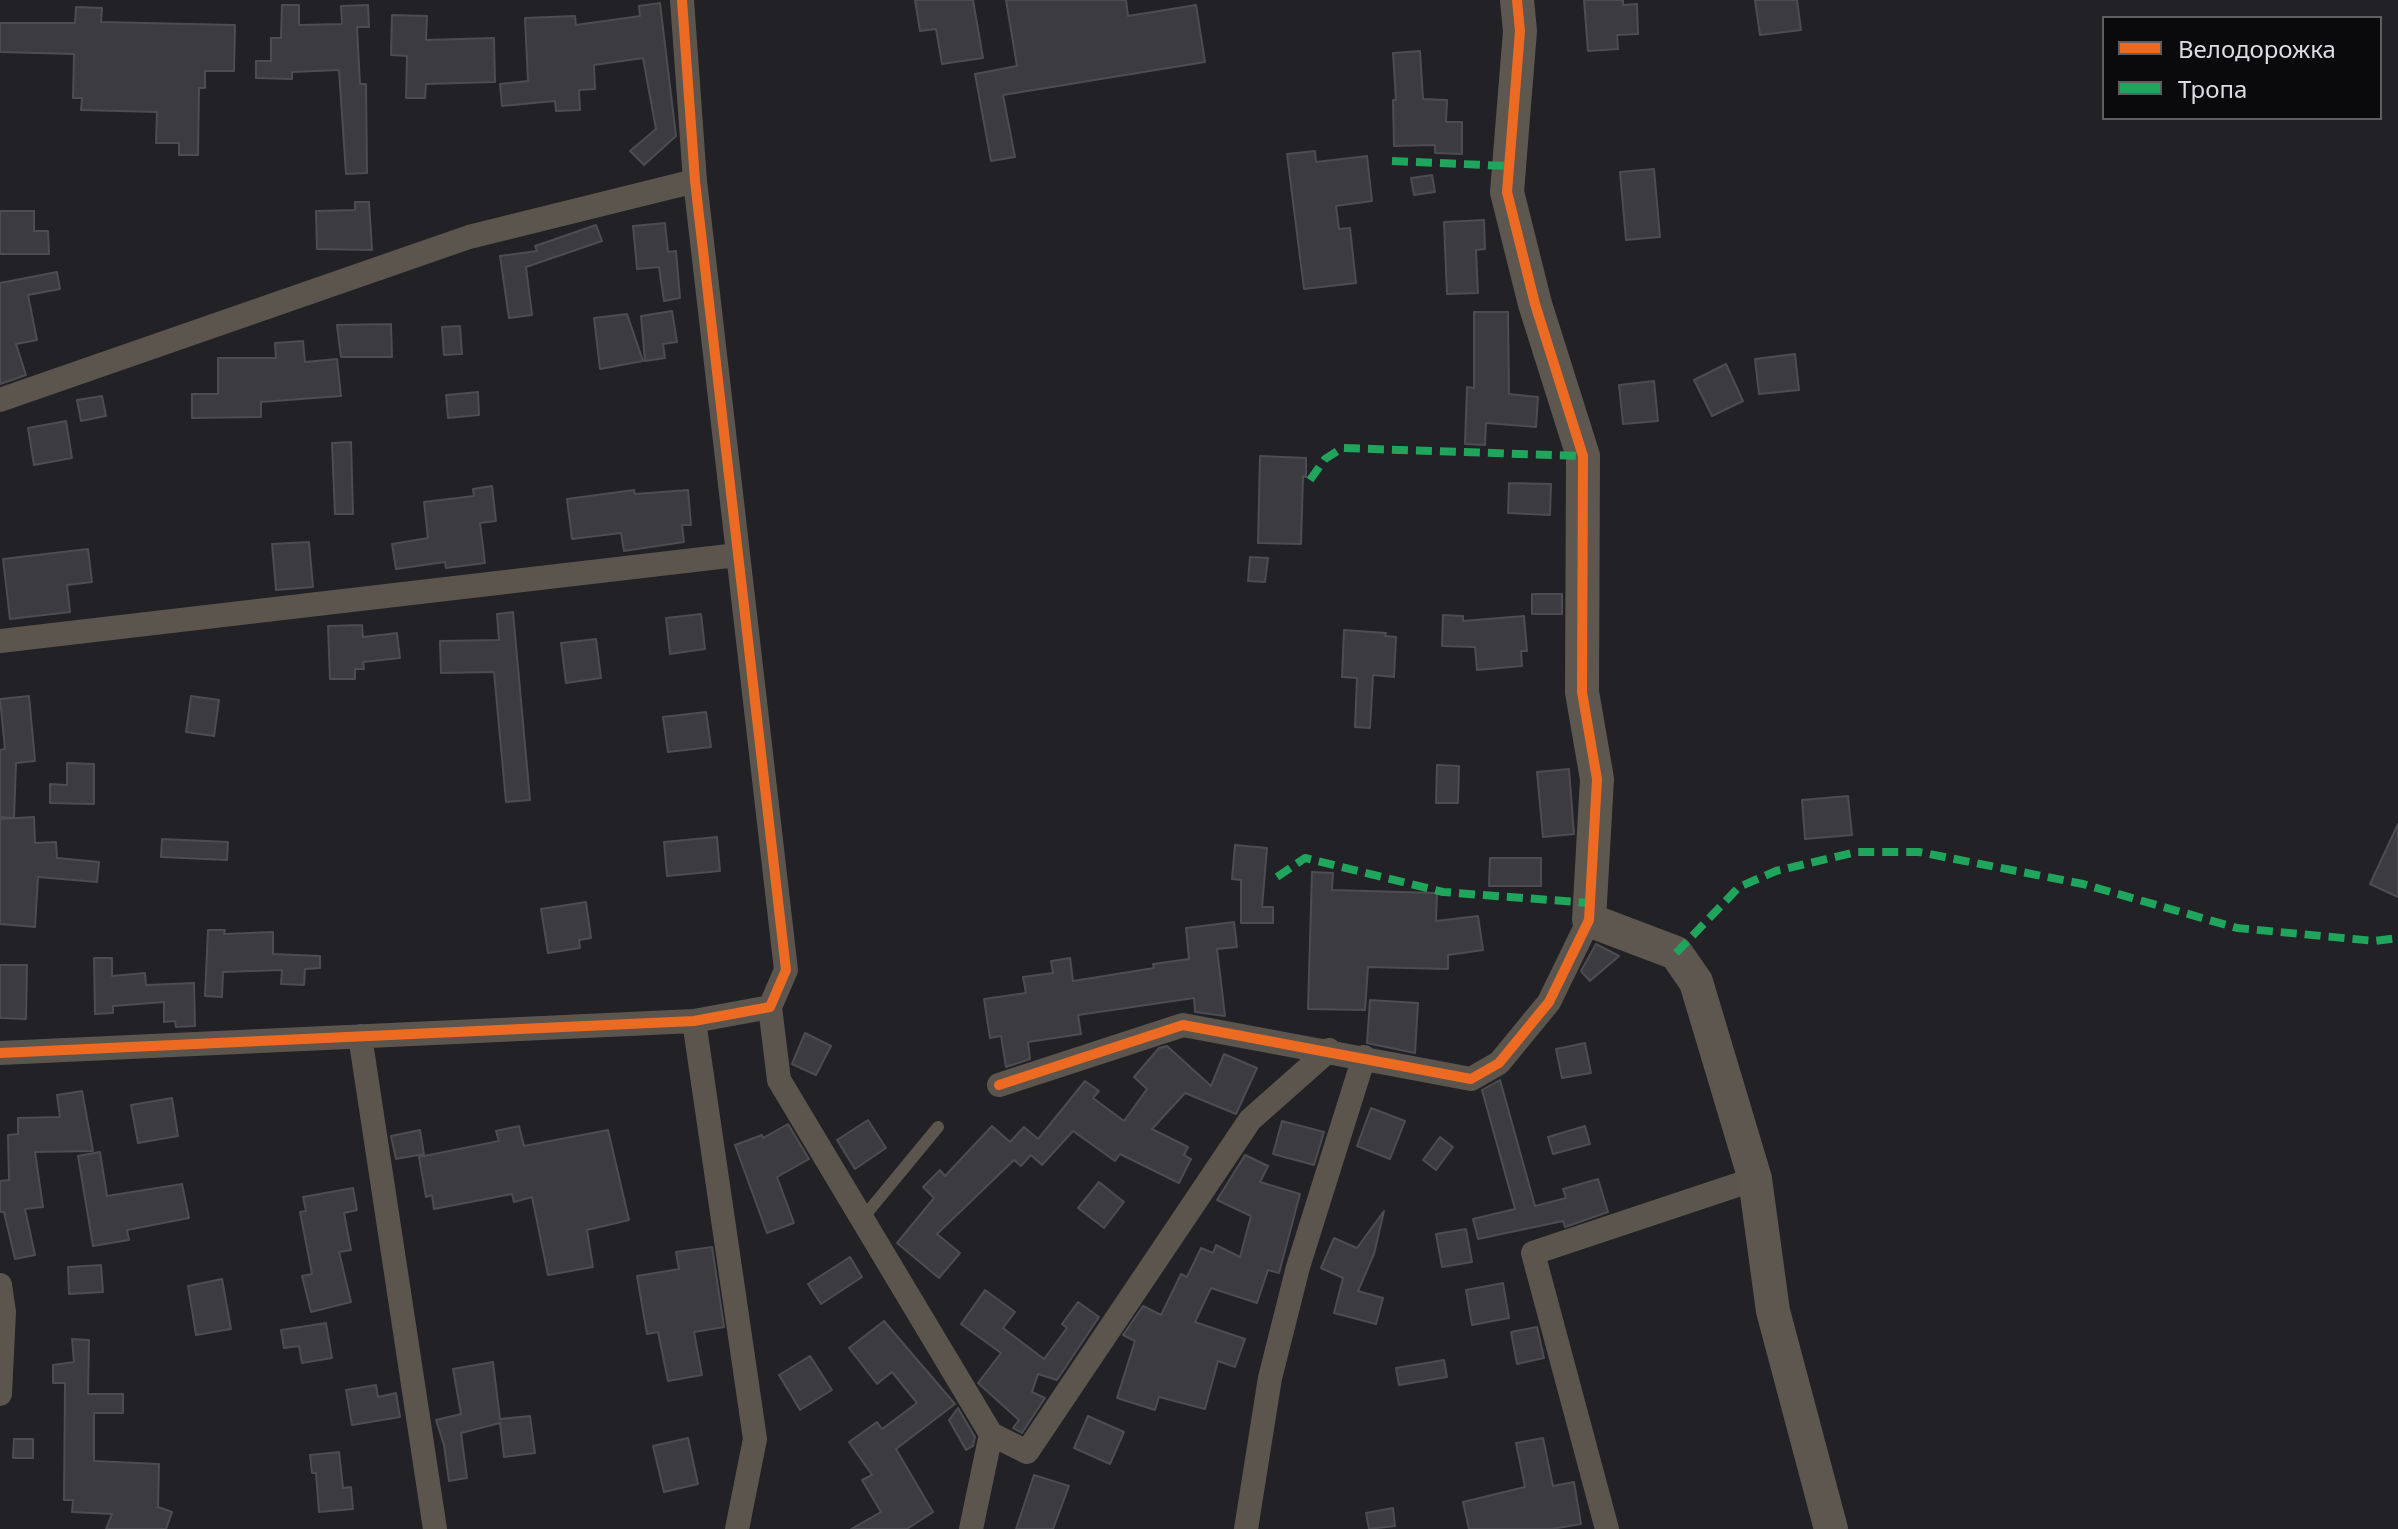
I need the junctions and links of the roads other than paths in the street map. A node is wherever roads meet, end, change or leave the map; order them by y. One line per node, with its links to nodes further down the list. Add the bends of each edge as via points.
1 (682, 0): 3 (street)
2 (1517, 0): 7 (street, via 1520,31 1507,192 1535,304 1583,456 1582,692 1597,779)
3 (695, 181): 4 (street, via 469,237); 5 (street)
4 (0, 400)
5 (737, 555): 6 (street); 8 (street, via 786,970)
6 (0, 641)
7 (1589, 920): 13 (street, via 1549,1002 1499,1063 1471,1079); 16 (street, via 1676,953 1696,982)
8 (770, 1007): 9 (street); 17 (street, via 779,1080)
9 (694, 1021): 10 (street); 22 (street, via 755,1439)
10 (360, 1036): 12 (street); 21 (street)
11 (1329, 1050): 13 (street); 14 (street, via 1183,1025); 20 (street, via 1250,1120 1027,1452)
12 (0, 1053)
13 (1364, 1057): 24 (street, via 1270,1378)
14 (999, 1085)
15 (938, 1127): 17 (lane)
16 (1755, 1179): 25 (street, via 1533,1253); 26 (street, via 1773,1311)
17 (862, 1219): 20 (street)
18 (0, 1285): 19 (street)
19 (0, 1394)
20 (991, 1434): 23 (street)
21 (435, 1529)
22 (737, 1529)
23 (971, 1529)
24 (1246, 1529)
25 (1607, 1529)
26 (1831, 1529)

